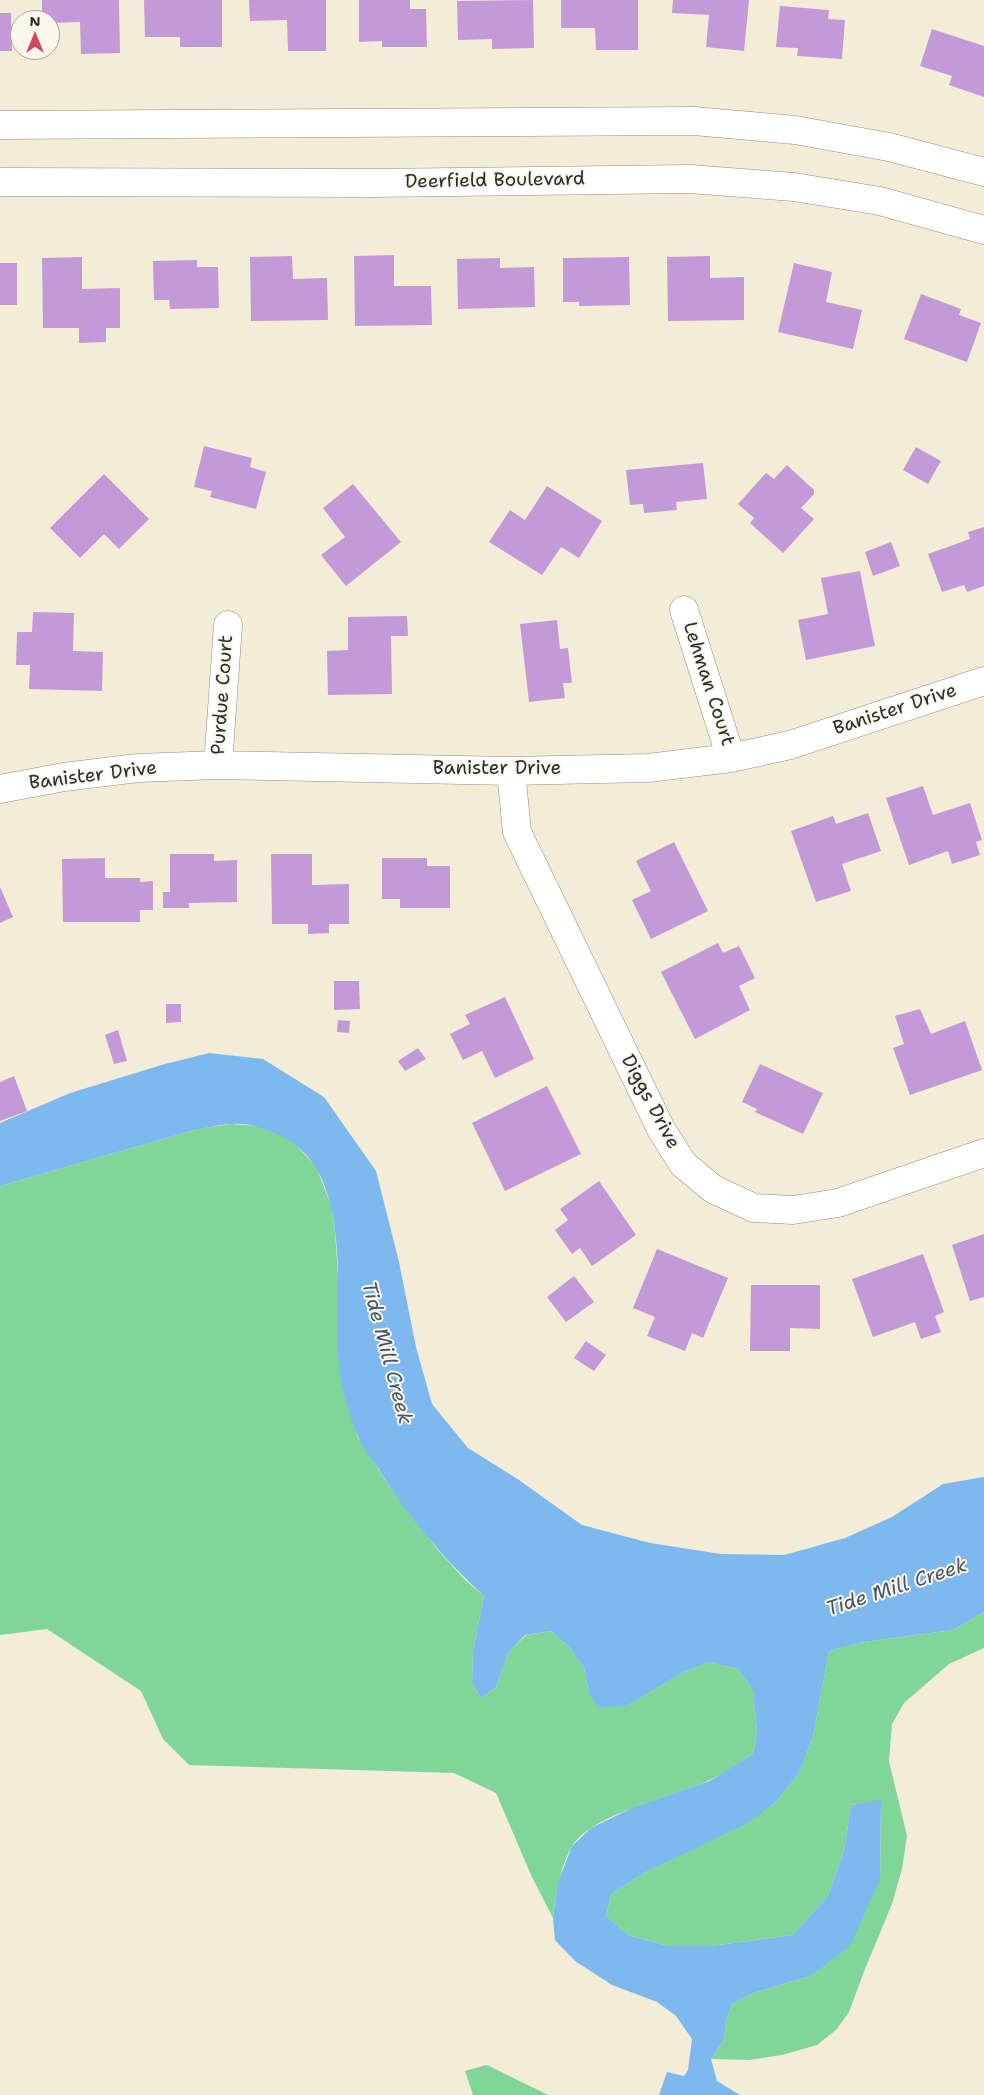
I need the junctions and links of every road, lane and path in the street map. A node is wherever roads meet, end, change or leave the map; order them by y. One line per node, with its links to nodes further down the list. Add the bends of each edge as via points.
1 (0, 125): 2 (street, via 694,121 805,131 889,146)
2 (984, 172)
3 (0, 182): 4 (street, Deerfield Boulevard, via 375,183 690,179 794,187 880,201)
4 (984, 230)
5 (684, 610): 8 (street, Lehman Court)
6 (228, 625): 9 (street, Purdue Court)
7 (984, 681): 8 (street, Banister Drive, via 790,745)
8 (731, 758): 10 (street, Banister Drive, via 648,768)
9 (218, 765): 10 (street, Banister Drive); 11 (street, Banister Drive, via 138,768)
10 (511, 771): 12 (street, Diggs Drive, via 517,832 665,1136 683,1164 713,1189 754,1208 793,1210 838,1203)
11 (0, 789)
12 (984, 1153)

